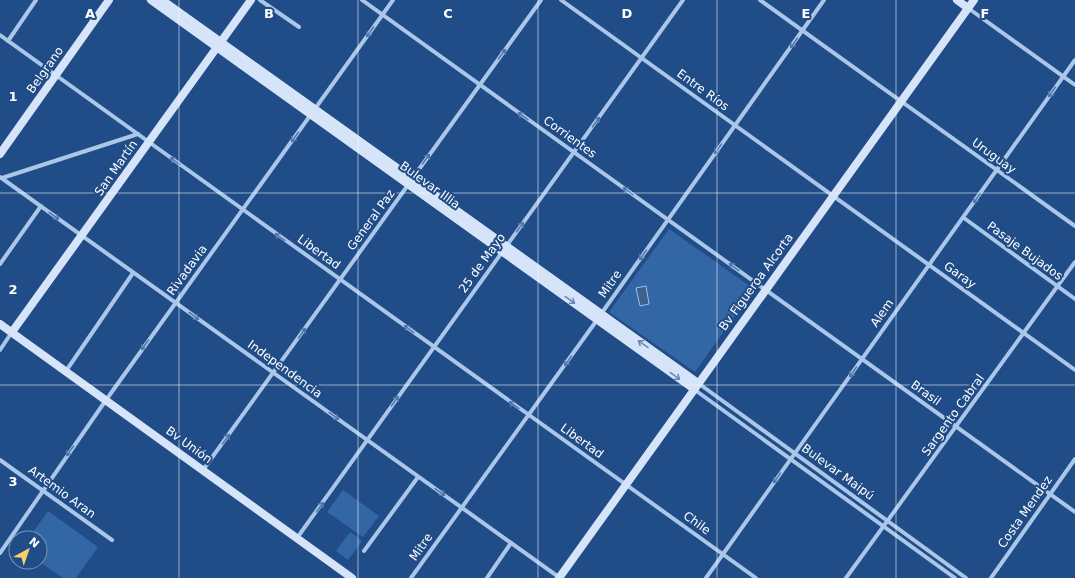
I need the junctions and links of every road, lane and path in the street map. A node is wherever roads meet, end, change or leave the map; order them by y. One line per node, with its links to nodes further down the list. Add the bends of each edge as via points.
1 (36, 0): 21 (street)
2 (109, 0): 25 (main road, Belgrano)
3 (151, 0): 22 (main road, Bulevar Illia)
4 (162, 0): 22 (main road, Bulevar Illia)
5 (251, 0): 22 (main road, San Martín)
6 (260, 0): 18 (street)
7 (362, 0): 17 (street, Corrientes)
8 (393, 0): 17 (street, Rivadavia)
9 (541, 0): 27 (street, General Paz, one-way to 9)
10 (561, 0): 23 (street, Entre Ríos)
11 (683, 0): 23 (street, 25 de Mayo)
12 (760, 0): 19 (street, Uruguay)
13 (824, 0): 19 (street, Mitre)
14 (957, 0): 16 (main road)
15 (974, 0): 16 (main road, Bv Figueroa Alcorta)
16 (968, 8): 26 (street); 29 (main road, Bv Figueroa Alcorta)
17 (382, 15): 27 (street, Corrientes); 30 (street, Rivadavia, one-way to 30)
18 (299, 27)
19 (802, 31): 29 (street, Uruguay); 31 (street, Mitre, one-way to 31)
20 (0, 35): 21 (street, Libertad)
21 (8, 41): 25 (street, Libertad)
22 (219, 44): 30 (main road, Bulevar Illia); 33 (main road, San Martín)
23 (641, 58): 31 (street, Entre Ríos); 34 (street, 25 de Mayo, one-way to 23)
24 (1075, 60): 26 (street, Alem)
25 (55, 75): 32 (street, Libertad); 35 (main road, Belgrano)
26 (1063, 77): 28 (street); 36 (street, Alem, one-way to 36)
27 (480, 85): 34 (street, Corrientes, one-way to 27); 38 (street, General Paz, one-way to 27)
28 (1075, 85)
29 (901, 102): 36 (street, Uruguay); 39 (main road, Bv Figueroa Alcorta)
30 (313, 112): 38 (main road, Bulevar Illia); 41 (street, Rivadavia, one-way to 41)
31 (735, 126): 39 (street, Entre Ríos); 43 (street, Mitre, one-way to 43)
32 (138, 134): 33 (street, Libertad); 37 (street)
33 (148, 142): 41 (street, Libertad, one-way to 33); 45 (main road, San Martín)
34 (574, 152): 43 (street, Corrientes, one-way to 34); 46 (street, 25 de Mayo, one-way to 34)
35 (0, 154)
36 (997, 170): 42 (street, Alem, one-way to 42); 44 (street, Uruguay)
37 (1, 178): 40 (street, Independencia)
38 (410, 182): 46 (main road, Bulevar Illia); 51 (street, General Paz)
39 (833, 196): 49 (street, Garay); 53 (main road, Bv Figueroa Alcorta)
40 (41, 206): 45 (street, Independencia, one-way to 45); 48 (street)
41 (243, 210): 51 (street, Libertad, one-way to 41); 55 (street, Rivadavia)
42 (964, 218): 49 (street, Alem); 52 (street, Pasaje Bujados)
43 (668, 220): 53 (street, Corrientes, one-way to 43); 56 (street, Mitre, one-way to 56)
44 (1075, 226)
45 (82, 236): 50 (street, Independencia); 58 (main road, San Martín)
46 (504, 249): 56 (main road, Bulevar Illia); 60 (street, 25 de Mayo)
47 (1075, 262): 52 (street, Sargento Cabral)
48 (0, 264)
49 (929, 265): 59 (street, Garay); 62 (street, Alem)
50 (133, 273): 55 (street, Independencia); 64 (street)
51 (340, 280): 60 (street, Libertad, one-way to 51); 65 (street, General Paz, one-way to 51)
52 (1058, 287): 54 (street, Pasaje Bujados); 59 (street, Sargento Cabral)
53 (766, 290): 62 (street, Brasil); 66 (main road, Bv Figueroa Alcorta)
54 (1075, 299)
55 (176, 303): 65 (street, Independencia, one-way to 65); 67 (street, Rivadavia, one-way to 67)
56 (599, 317): 66 (main road, Bulevar Illia); 68 (street, Mitre, one-way to 68)
57 (0, 324): 58 (main road, Bv Unión)
58 (12, 332): 61 (street, San Martín); 64 (main road, Bv Unión)
59 (1024, 333): 63 (street, Garay); 69 (street, Sargento Cabral)
60 (434, 347): 68 (street, Libertad, one-way to 60); 70 (street, 25 de Mayo, one-way to 60)
61 (0, 350)
62 (862, 359): 69 (street, Brasil); 71 (street, Alem, one-way to 71)
63 (1075, 370)
64 (66, 371): 67 (main road, Bv Unión)
65 (273, 372): 70 (street, Independencia, one-way to 70); 75 (street, General Paz, one-way to 65)
66 (696, 386): 71 (street, Bulevar Maipú); 72 (street, Bulevar Maipú); 77 (main road, Bv Figueroa Alcorta)
67 (106, 400): 75 (main road, Bv Unión); 78 (street, Rivadavia, one-way to 78)
68 (529, 415): 77 (street, Libertad); 80 (street, Mitre)
69 (957, 427): 79 (street, Brasil); 82 (street, Sargento Cabral)
70 (368, 440): 76 (street, Independencia); 84 (street, 25 de Mayo, one-way to 70)
71 (795, 453): 72 (street, Alem); 82 (street, Bulevar Maipú)
72 (791, 459): 83 (street, Bulevar Maipú); 89 (street, Alem, one-way to 89)
73 (1075, 459): 79 (street, Costa Mendez)
74 (0, 460): 78 (street, Artemio Aran)
75 (203, 470): 84 (main road, Bv Unión)
76 (418, 477): 80 (street, Independencia, one-way to 80); 87 (street)
77 (626, 485): 89 (street, Chile); 93 (main road, Bv Figueroa Alcorta)
78 (43, 491): 85 (street, Artemio Aran); 88 (street, Rivadavia)
79 (1050, 494): 81 (street, Brasil); 99 (street, Costa Mendez)
80 (461, 508): 86 (street, Independencia); 91 (street, Mitre)
81 (1075, 512)
82 (888, 521): 83 (street, Sargento Cabral); 98 (street, Bulevar Maipú)
83 (884, 526): 96 (street, Sargento Cabral); 97 (street, Bulevar Maipú)
84 (297, 538): 90 (main road, Bv Unión)
85 (112, 540)
86 (511, 543): 92 (street); 93 (street, Independencia)
87 (364, 551)
88 (0, 553)
89 (723, 554): 94 (street, Alem); 95 (street, Chile)
90 (352, 578)
91 (411, 578)
92 (487, 578)
93 (559, 578)
94 (706, 578)
95 (756, 578)
96 (846, 578)
97 (955, 578)
98 (966, 578)
99 (991, 578)

